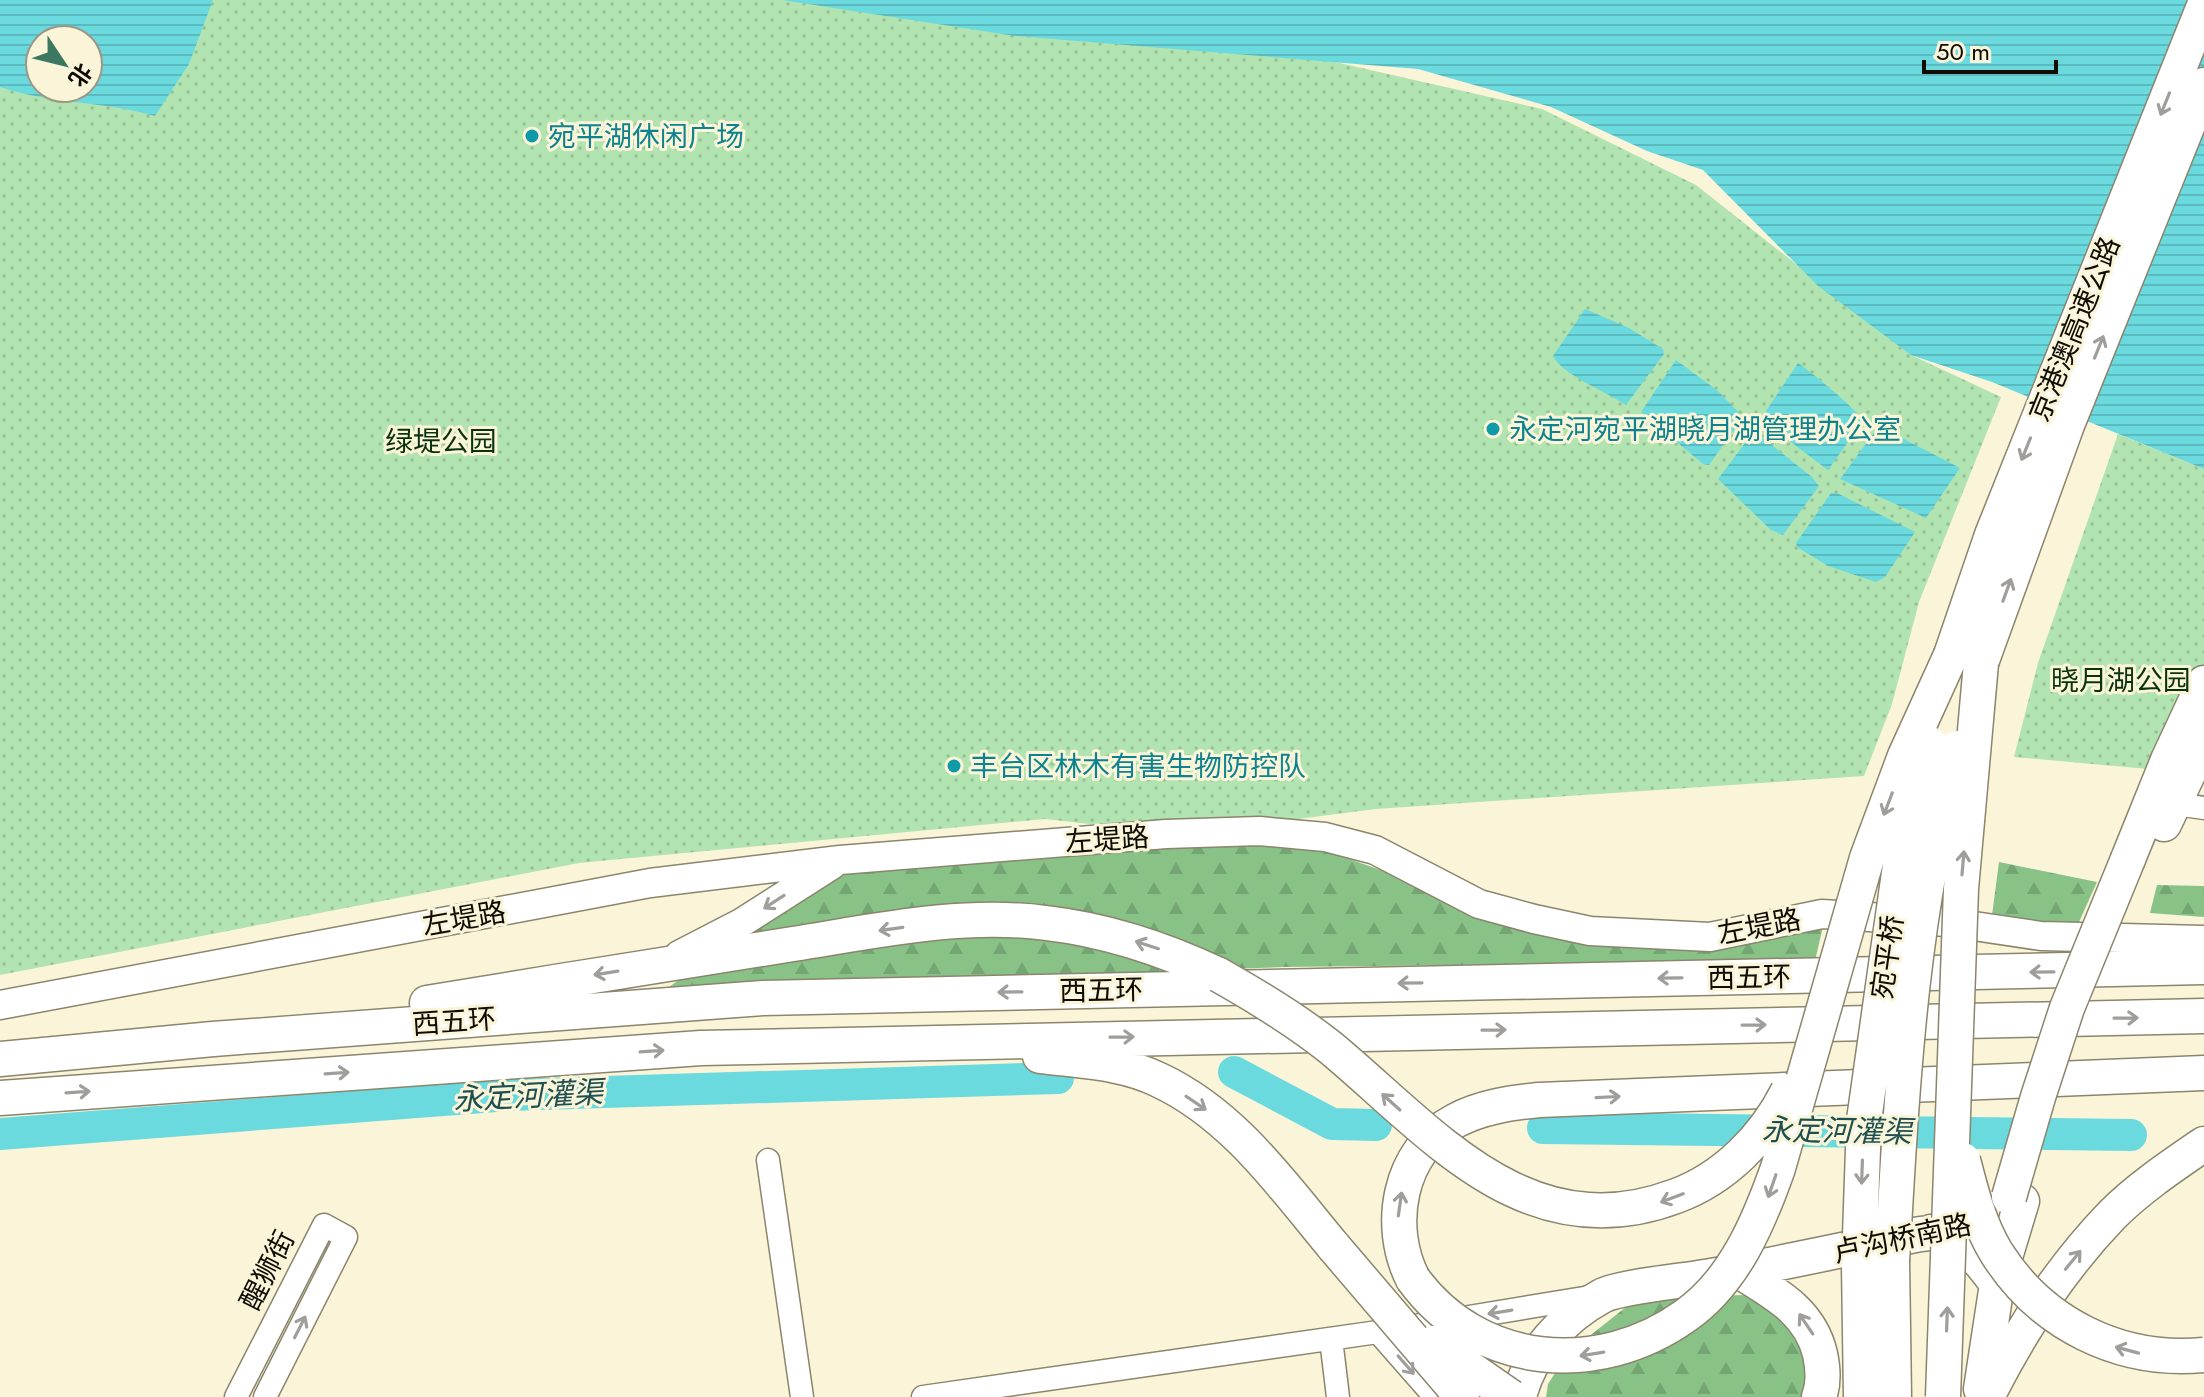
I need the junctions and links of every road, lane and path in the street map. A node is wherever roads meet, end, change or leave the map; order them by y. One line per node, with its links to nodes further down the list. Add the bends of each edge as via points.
1 (2204, 6): 3 (highway, 京港澳高速公路, one-way to 3, via 1992,535)
2 (2204, 85): 3 (highway, 京港澳高速公路, one-way to 2)
3 (1966, 659): 15 (highway, one-way to 15, bridge, via 1905,756 1867,858); 19 (highway, one-way to 3, bridge); 24 (highway, 宛平桥, bridge, via 1900,866 1864,1120)
4 (2204, 683): 5 (highway, 卢沟桥南路)
5 (2187, 757): 6 (highway, 卢沟桥南路)
6 (2176, 804): 22 (highway, 卢沟桥南路, bridge, via 2135,862 2067,1008 2038,1097)
7 (840, 860): 8 (main road, 左堤路, via 1259,831 1325,837 1375,850 1479,904 1590,931 1710,937 1822,914 1947,922 2041,936); 9 (main road, one-way to 9, via 701,946); 11 (main road, 左堤路, via 650,883)
8 (2204, 940)
9 (653, 965): 13 (highway, one-way to 13); 15 (highway, one-way to 9, bridge, via 1785,1098 1727,1168 1693,1190 1653,1205 1592,1211 1561,1207 1496,1183 1467,1165 1304,1028 1183,958 1093,930 997,919)
10 (2204, 967): 13 (highway, 西五环, one-way to 13, via 763,998)
11 (0, 1005)
12 (2204, 1016): 14 (highway, 西五环, one-way to 12)
13 (213, 1039): 16 (highway, 西五环)
14 (933, 1041): 18 (highway, 西五环, one-way to 14, via 701,1048); 28 (highway, one-way to 28, bridge, via 1119,1067 1159,1079 1245,1141 1334,1247)
15 (1814, 1041): 17 (highway, one-way to 17, bridge, via 1778,1168 1761,1216 1720,1282 1687,1316 1622,1347 1565,1357 1477,1336 1446,1316 1413,1279 1399,1240 1403,1187 1429,1141 1452,1122 1483,1109 1539,1100)
16 (0, 1059)
17 (2204, 1073)
18 (0, 1098)
19 (1954, 1129): 30 (highway, one-way to 19, bridge, via 2159,1357 2110,1345 2083,1334 2033,1299 1995,1250); 43 (highway, one-way to 19, bridge)
20 (2204, 1144): 45 (highway, one-way to 20, via 2012,1347 2073,1260 2113,1214)
21 (768, 1160): 33 (street)
22 (2015, 1199): 23 (highway, 卢沟桥南路, via 1968,1229); 26 (highway, 卢沟桥南路)
23 (1930, 1232): 25 (highway, 卢沟桥南路); 26 (highway, via 1970,1250)
24 (1875, 1263): 41 (highway); 42 (highway)
25 (1739, 1271): 27 (highway, 卢沟桥南路); 40 (highway, one-way to 25, via 1823,1365 1803,1316)
26 (1997, 1284): 44 (highway, 卢沟桥南路)
27 (1605, 1295): 28 (street, one-way to 28); 39 (highway, 卢沟桥南路, via 1563,1323 1541,1349)
28 (1383, 1321): 29 (street); 36 (street, one-way to 36); 37 (highway, bridge); 38 (highway, bridge)
29 (1331, 1339): 34 (street); 35 (street)
30 (2204, 1355)
31 (236, 1397): 32 (street, 醒狮街, one-way to 31, via 346,1237 324,1225)
32 (265, 1397)
33 (802, 1397)
34 (923, 1397)
35 (1338, 1397)
36 (1435, 1397)
37 (1462, 1397)
38 (1511, 1397)
39 (1519, 1397)
40 (1819, 1397)
41 (1861, 1397)
42 (1894, 1397)
43 (1943, 1397)
44 (1980, 1397)
45 (1987, 1397)

